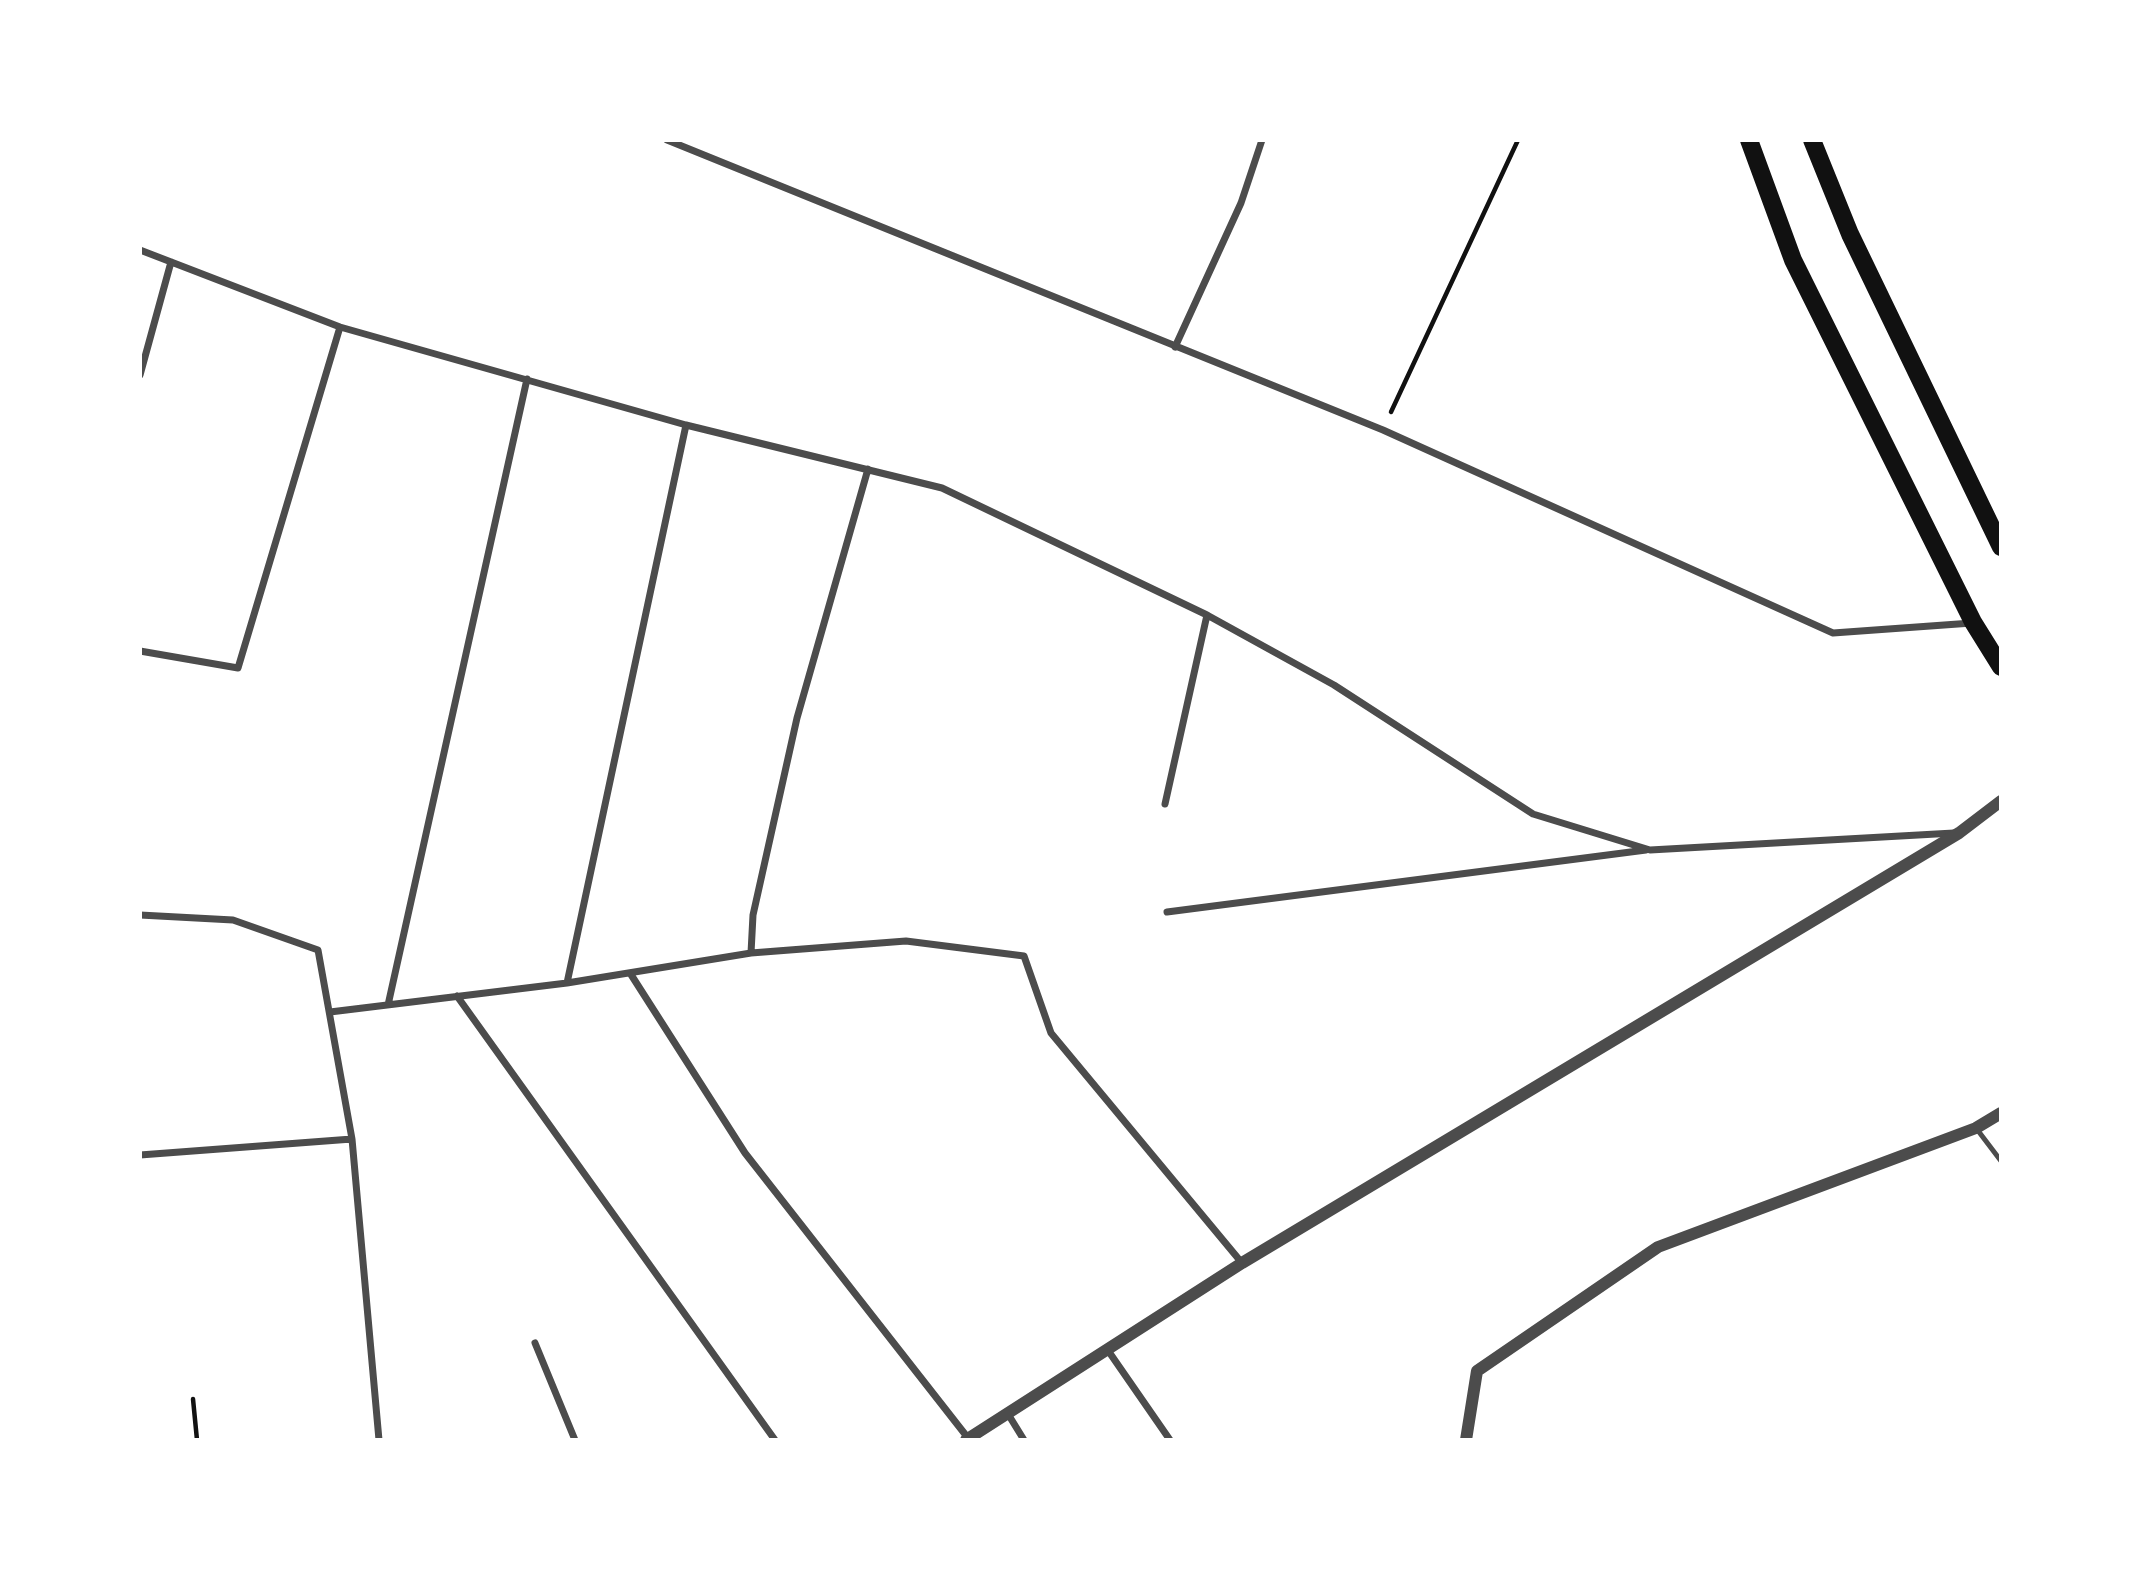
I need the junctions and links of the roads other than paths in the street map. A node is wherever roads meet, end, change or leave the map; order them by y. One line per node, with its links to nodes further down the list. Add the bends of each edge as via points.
1 (667, 140): 8 (street)
2 (1262, 140): 8 (street, via 1241,203)
3 (1749, 140): 15 (main road, via 1793,260)
4 (1812, 140): 13 (main road, via 1850,234)
5 (140, 250): 6 (street)
6 (172, 262): 7 (street); 9 (street)
7 (340, 327): 10 (street); 16 (street, via 238,668)
8 (1175, 346): 15 (street, via 1383,430 1833,632)
9 (140, 375)
10 (527, 379): 11 (street); 28 (street)
11 (686, 425): 12 (street); 26 (street)
12 (868, 470): 14 (street, via 942,488); 24 (street, via 797,718 753,915)
13 (2001, 547)
14 (1207, 615): 19 (street); 21 (street, via 1334,685 1533,814)
15 (1973, 622): 17 (main road)
16 (140, 651)
17 (2001, 667)
18 (2001, 801): 20 (street)
19 (1165, 804)
20 (1959, 833): 21 (street); 35 (street)
21 (1650, 850): 22 (street)
22 (1167, 912)
23 (140, 915): 29 (street, via 233,920 318,950)
24 (751, 953): 25 (street); 35 (street, via 906,942 1024,956 1051,1033)
25 (630, 973): 26 (street); 39 (street, via 745,1153)
26 (567, 983): 27 (street)
27 (457, 996): 28 (street); 42 (street)
28 (388, 1005): 29 (street)
29 (330, 1012): 32 (street)
30 (2001, 1113): 31 (street)
31 (1976, 1128): 34 (lane); 45 (street, via 1658,1247 1477,1371)
32 (352, 1139): 33 (street); 40 (street)
33 (140, 1155)
34 (2001, 1161)
35 (1242, 1263): 37 (street)
36 (535, 1343): 41 (street)
37 (1107, 1349): 38 (street); 44 (street)
38 (1008, 1413): 39 (street); 43 (street)
39 (967, 1439)
40 (379, 1440)
41 (575, 1440)
42 (775, 1440)
43 (1024, 1440)
44 (1170, 1440)
45 (1466, 1440)

